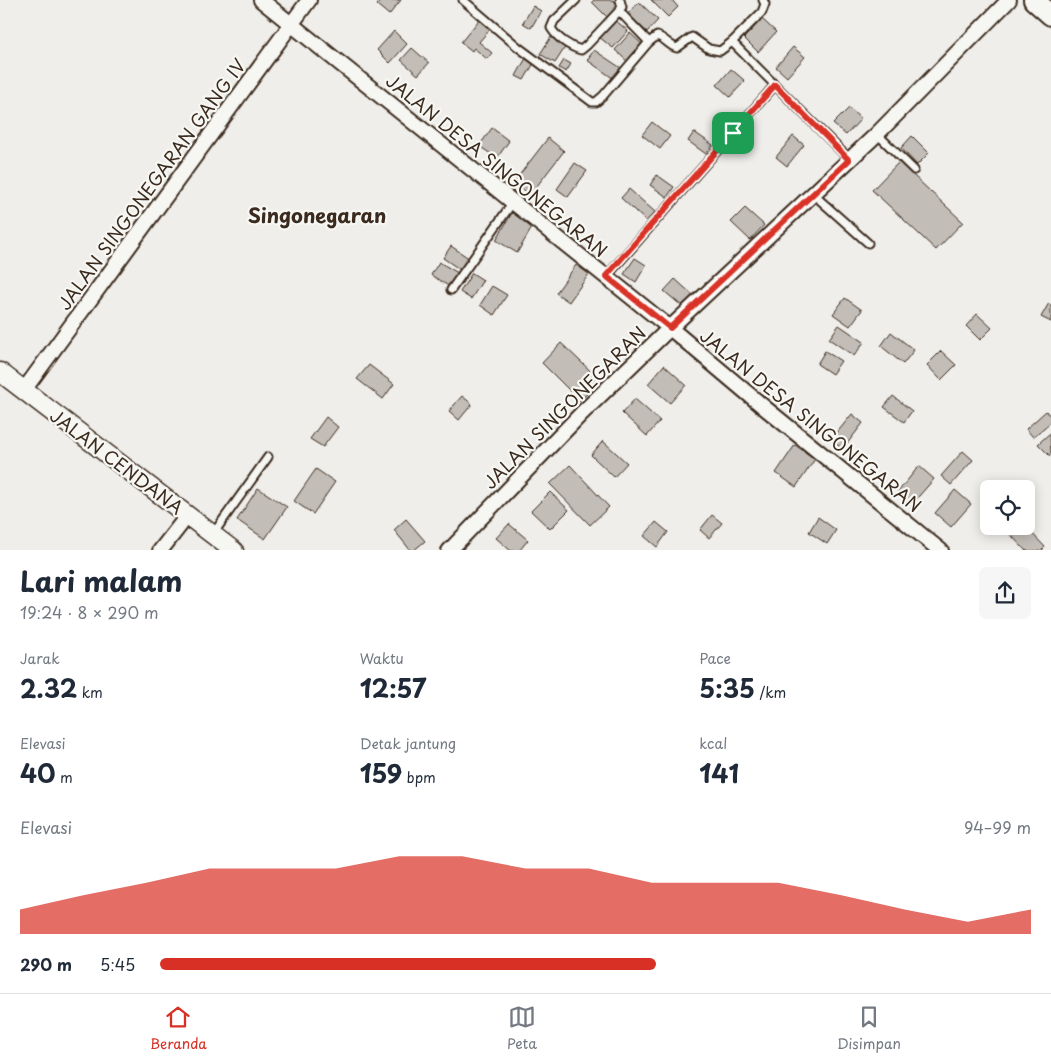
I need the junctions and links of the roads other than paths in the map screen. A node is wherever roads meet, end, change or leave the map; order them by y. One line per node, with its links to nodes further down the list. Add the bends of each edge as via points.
1 (260, 0): 11 (street, JALAN DESA SINGONEGARAN)
2 (309, 0): 11 (street, JALAN SINGONEGARAN GANG IV)
3 (463, 0): 12 (lane, via 592,102 603,96)
4 (576, 0): 9 (lane, via 551,28 571,46 581,50)
5 (620, 0): 9 (lane, via 622,7)
6 (762, 0): 13 (lane, via 765,4 762,12)
7 (1009, 0): 15 (street, JALAN SINGONEGARAN)
8 (1034, 0): 10 (main road)
9 (619, 11): 12 (lane)
10 (1051, 15)
11 (291, 24): 19 (street, JALAN DESA SINGONEGARAN); 25 (street, JALAN SINGONEGARAN GANG IV)
12 (649, 42): 13 (lane, via 657,36 677,48 692,37 709,49 720,51)
13 (732, 42): 14 (lane)
14 (775, 85): 16 (lane); 21 (lane)
15 (877, 134): 16 (street, JALAN SINGONEGARAN); 17 (lane)
16 (849, 160): 18 (street, JALAN SINGONEGARAN)
17 (914, 170)
18 (813, 194): 20 (lane); 23 (street, JALAN SINGONEGARAN)
19 (513, 202): 21 (street, JALAN DESA SINGONEGARAN); 22 (lane)
20 (868, 244)
21 (606, 276): 23 (street, JALAN DESA SINGONEGARAN)
22 (451, 290)
23 (670, 328): 31 (street, JALAN SINGONEGARAN); 32 (street, JALAN DESA SINGONEGARAN)
24 (0, 372): 25 (street, JALAN CENDANA)
25 (24, 390): 27 (street, JALAN CENDANA)
26 (268, 458): 28 (lane)
27 (188, 515): 28 (street, JALAN CENDANA); 29 (street)
28 (212, 534): 30 (street, JALAN CENDANA)
29 (160, 550)
30 (234, 550)
31 (449, 550)
32 (941, 550)

